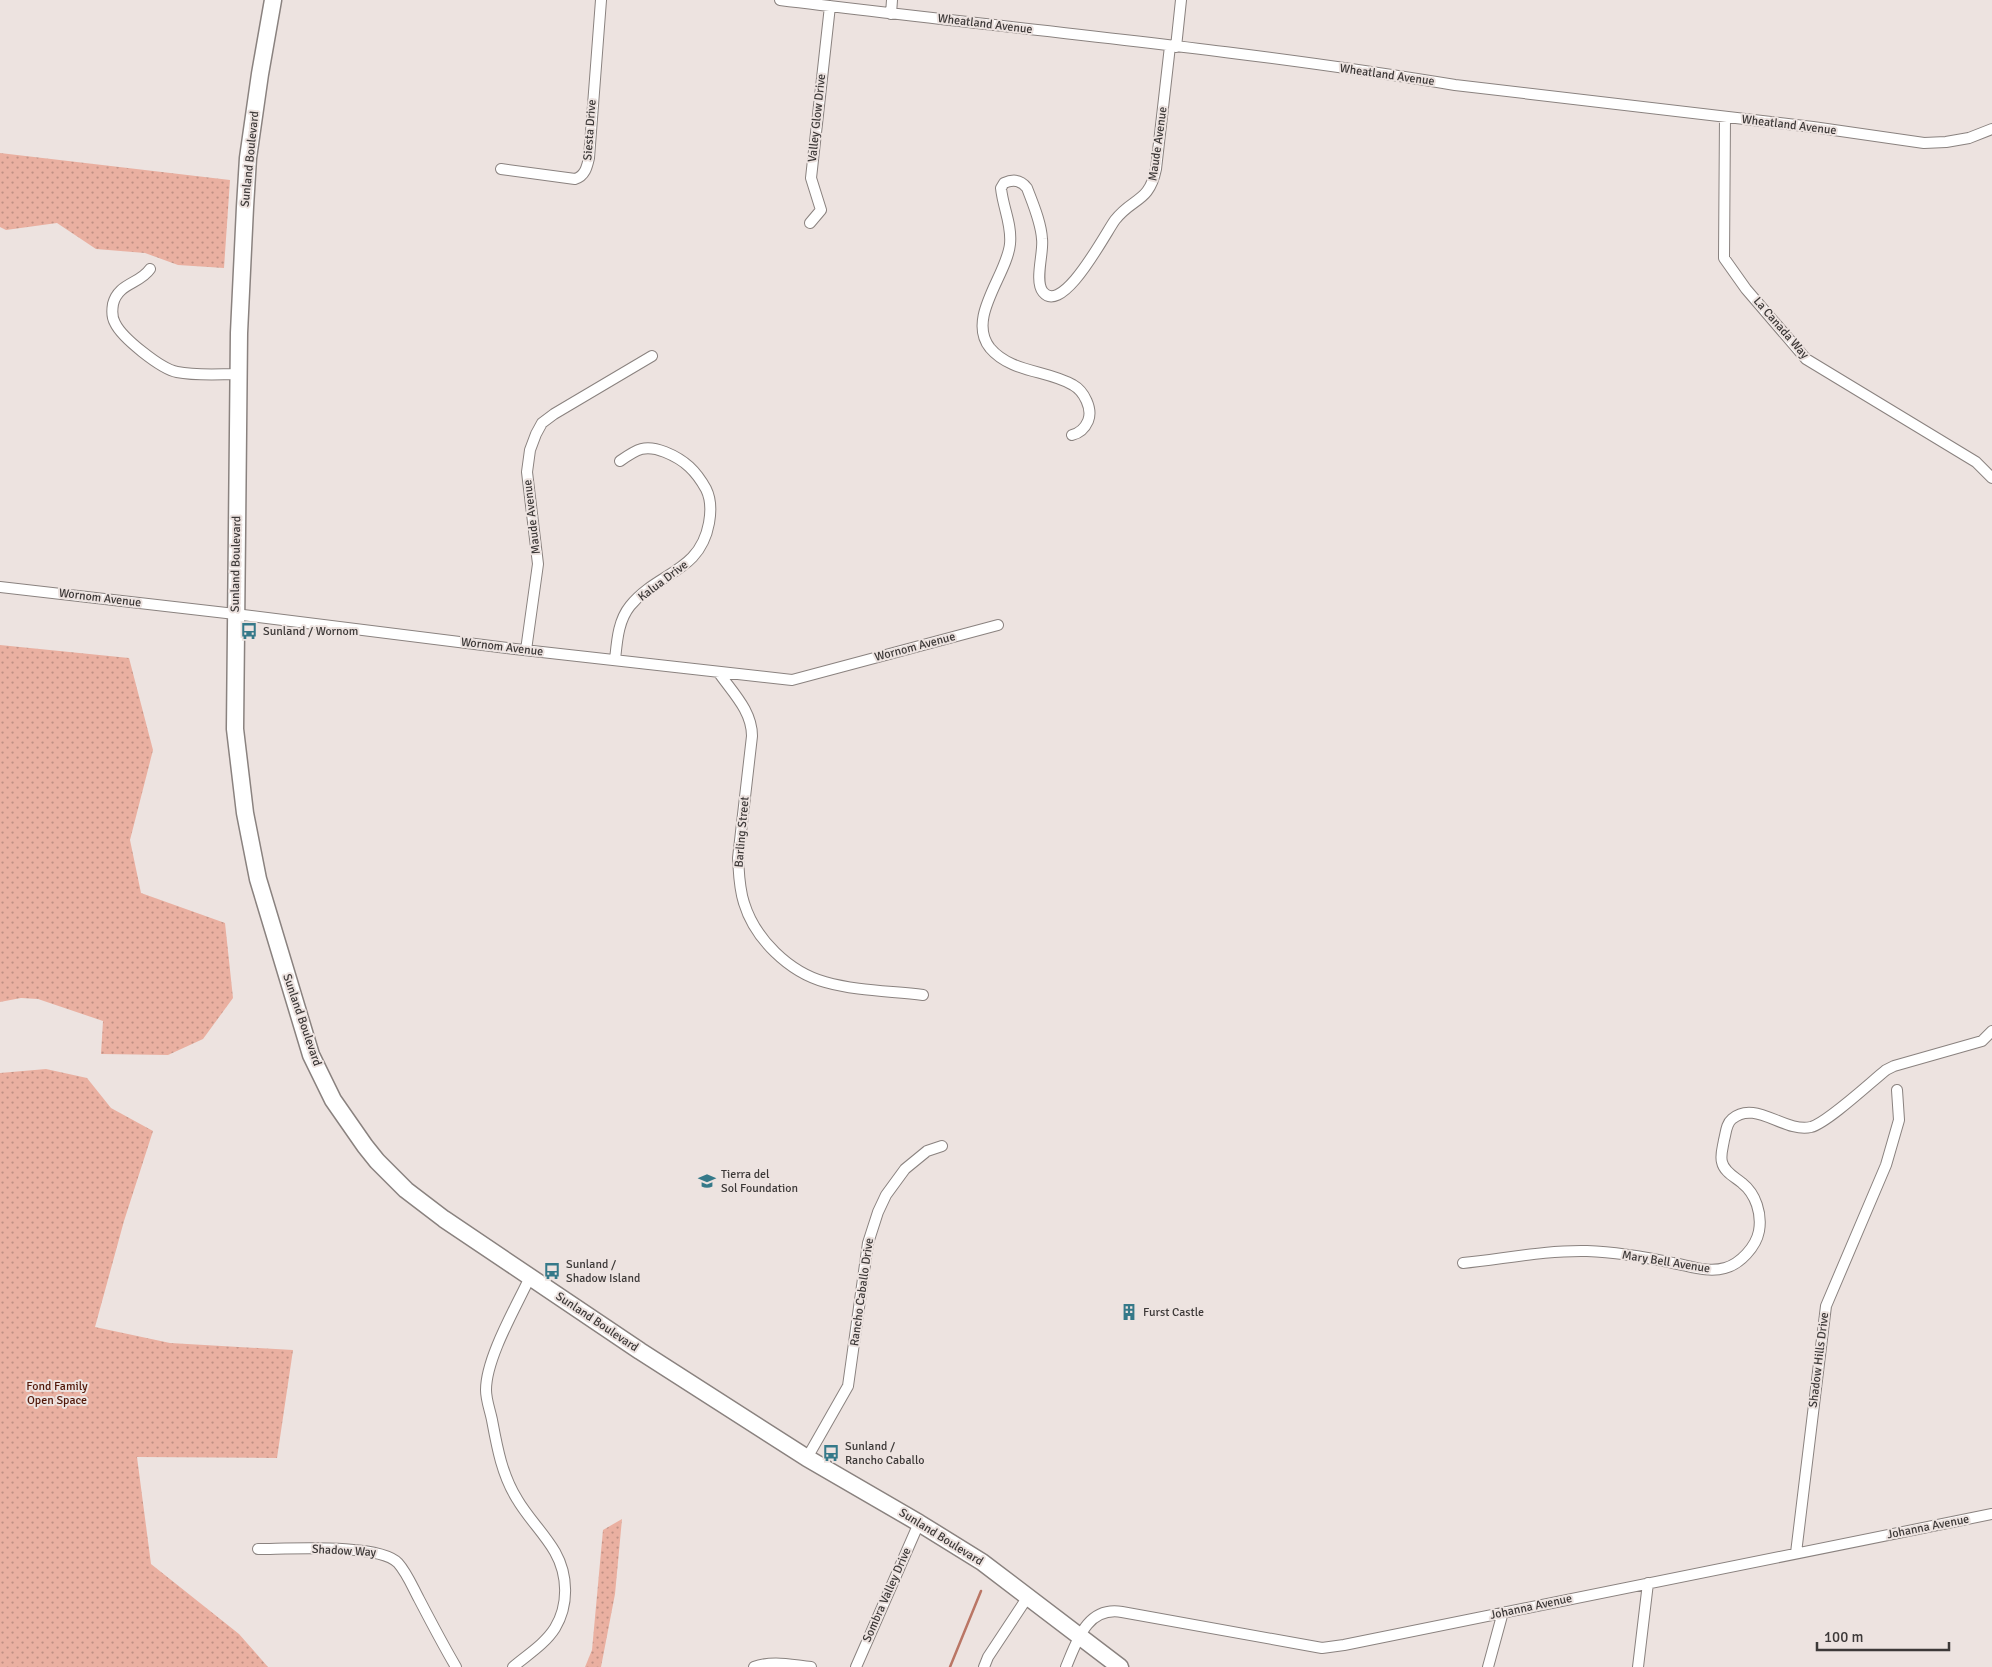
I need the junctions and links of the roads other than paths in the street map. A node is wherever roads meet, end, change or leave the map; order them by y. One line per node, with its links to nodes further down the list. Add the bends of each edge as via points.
1 (273, 0): 15 (main road, Sunland Boulevard, via 247,164)
2 (601, 0): 11 (street, Siesta Drive, via 589,158 585,172 575,179)
3 (780, 0): 6 (street, Wheatland Avenue)
4 (892, 0): 7 (street)
5 (1180, 0): 8 (street)
6 (830, 6): 7 (street, Wheatland Avenue); 12 (street, Valley Glow Drive, via 811,178 821,210)
7 (891, 14): 8 (street, Wheatland Avenue)
8 (1173, 46): 9 (street, Wheatland Avenue, via 1455,85); 16 (street, Maude Avenue, via 1152,185 1145,195 1115,219 1081,273 1058,294 1047,295 1041,288 1043,240 1027,188 1014,180 1004,183 1001,188 1011,227 1010,246 986,305 983,321 987,342 1003,359 1078,388 1090,409 1089,417 1081,431)
9 (1726, 117): 10 (street, Wheatland Avenue, via 1924,143 1965,138); 18 (street, La Canada Way, via 1724,258 1746,289 1806,359 1976,462)
10 (1992, 129)
11 (501, 169)
12 (810, 223)
13 (150, 269): 15 (street, via 117,295 112,314 121,332 152,360 177,372)
14 (652, 356): 22 (street, Maude Avenue, via 554,414 542,423 536,434 530,450 527,480 538,564)
15 (239, 374): 20 (main road, Sunland Boulevard)
16 (1072, 435)
17 (620, 461): 23 (street, Kalua Drive, via 637,449 654,448 677,457 692,467 707,492 710,519 706,539 694,557 630,606 618,632)
18 (1992, 478)
19 (0, 587): 20 (street, Wornom Avenue)
20 (236, 614): 22 (street, Wornom Avenue); 30 (main road, Sunland Boulevard, via 235,729 245,813 258,878 311,1055 344,1117 364,1146 396,1180 444,1219)
21 (998, 625): 24 (street, Wornom Avenue, via 792,680)
22 (526, 650): 23 (street, Wornom Avenue)
23 (615, 660): 24 (street, Wornom Avenue)
24 (720, 673): 25 (street, Barling Street, via 752,722 738,873 744,904 762,938 791,965 824,982)
25 (923, 996)
26 (1992, 1031): 29 (street, Mary Bell Avenue, via 1982,1041 1886,1070 1814,1126 1794,1127 1755,1113 1741,1114 1732,1119 1728,1124 1721,1162 1752,1194 1760,1219 1754,1244 1733,1265 1710,1271 1587,1251)
27 (1897, 1090): 35 (street, Shadow Hills Drive, via 1900,1120 1886,1165 1826,1306)
28 (942, 1146): 31 (street, Rancho Caballo Drive, via 927,1151 905,1169 878,1212 868,1243 848,1386)
29 (1462, 1263)
30 (530, 1277): 31 (main road, Sunland Boulevard); 41 (street, via 491,1361 486,1392 509,1485 559,1561 565,1584 565,1601 554,1628)
31 (807, 1458): 33 (main road, Sunland Boulevard)
32 (1992, 1516): 35 (street, Johanna Avenue)
33 (919, 1523): 37 (main road, Sunland Boulevard, via 982,1562); 44 (street, Sombra Valley Drive)
34 (258, 1549): 40 (street, Shadow Way, via 350,1550 390,1556 410,1582)
35 (1796, 1553): 36 (street, Johanna Avenue)
36 (1648, 1582): 38 (street, Johanna Avenue); 49 (street)
37 (1027, 1598): 39 (main road, Sunland Boulevard); 45 (street)
38 (1503, 1612): 39 (street, Johanna Avenue, via 1322,1648 1114,1611 1099,1614); 48 (street)
39 (1079, 1636): 46 (street, Johanna Avenue); 47 (main road, Sunland Boulevard)
40 (456, 1667)
41 (513, 1667)
42 (754, 1667): 43 (street, via 777,1663)
43 (811, 1667)
44 (856, 1667)
45 (984, 1667)
46 (1066, 1667)
47 (1120, 1667)
48 (1488, 1667)
49 (1638, 1667)

